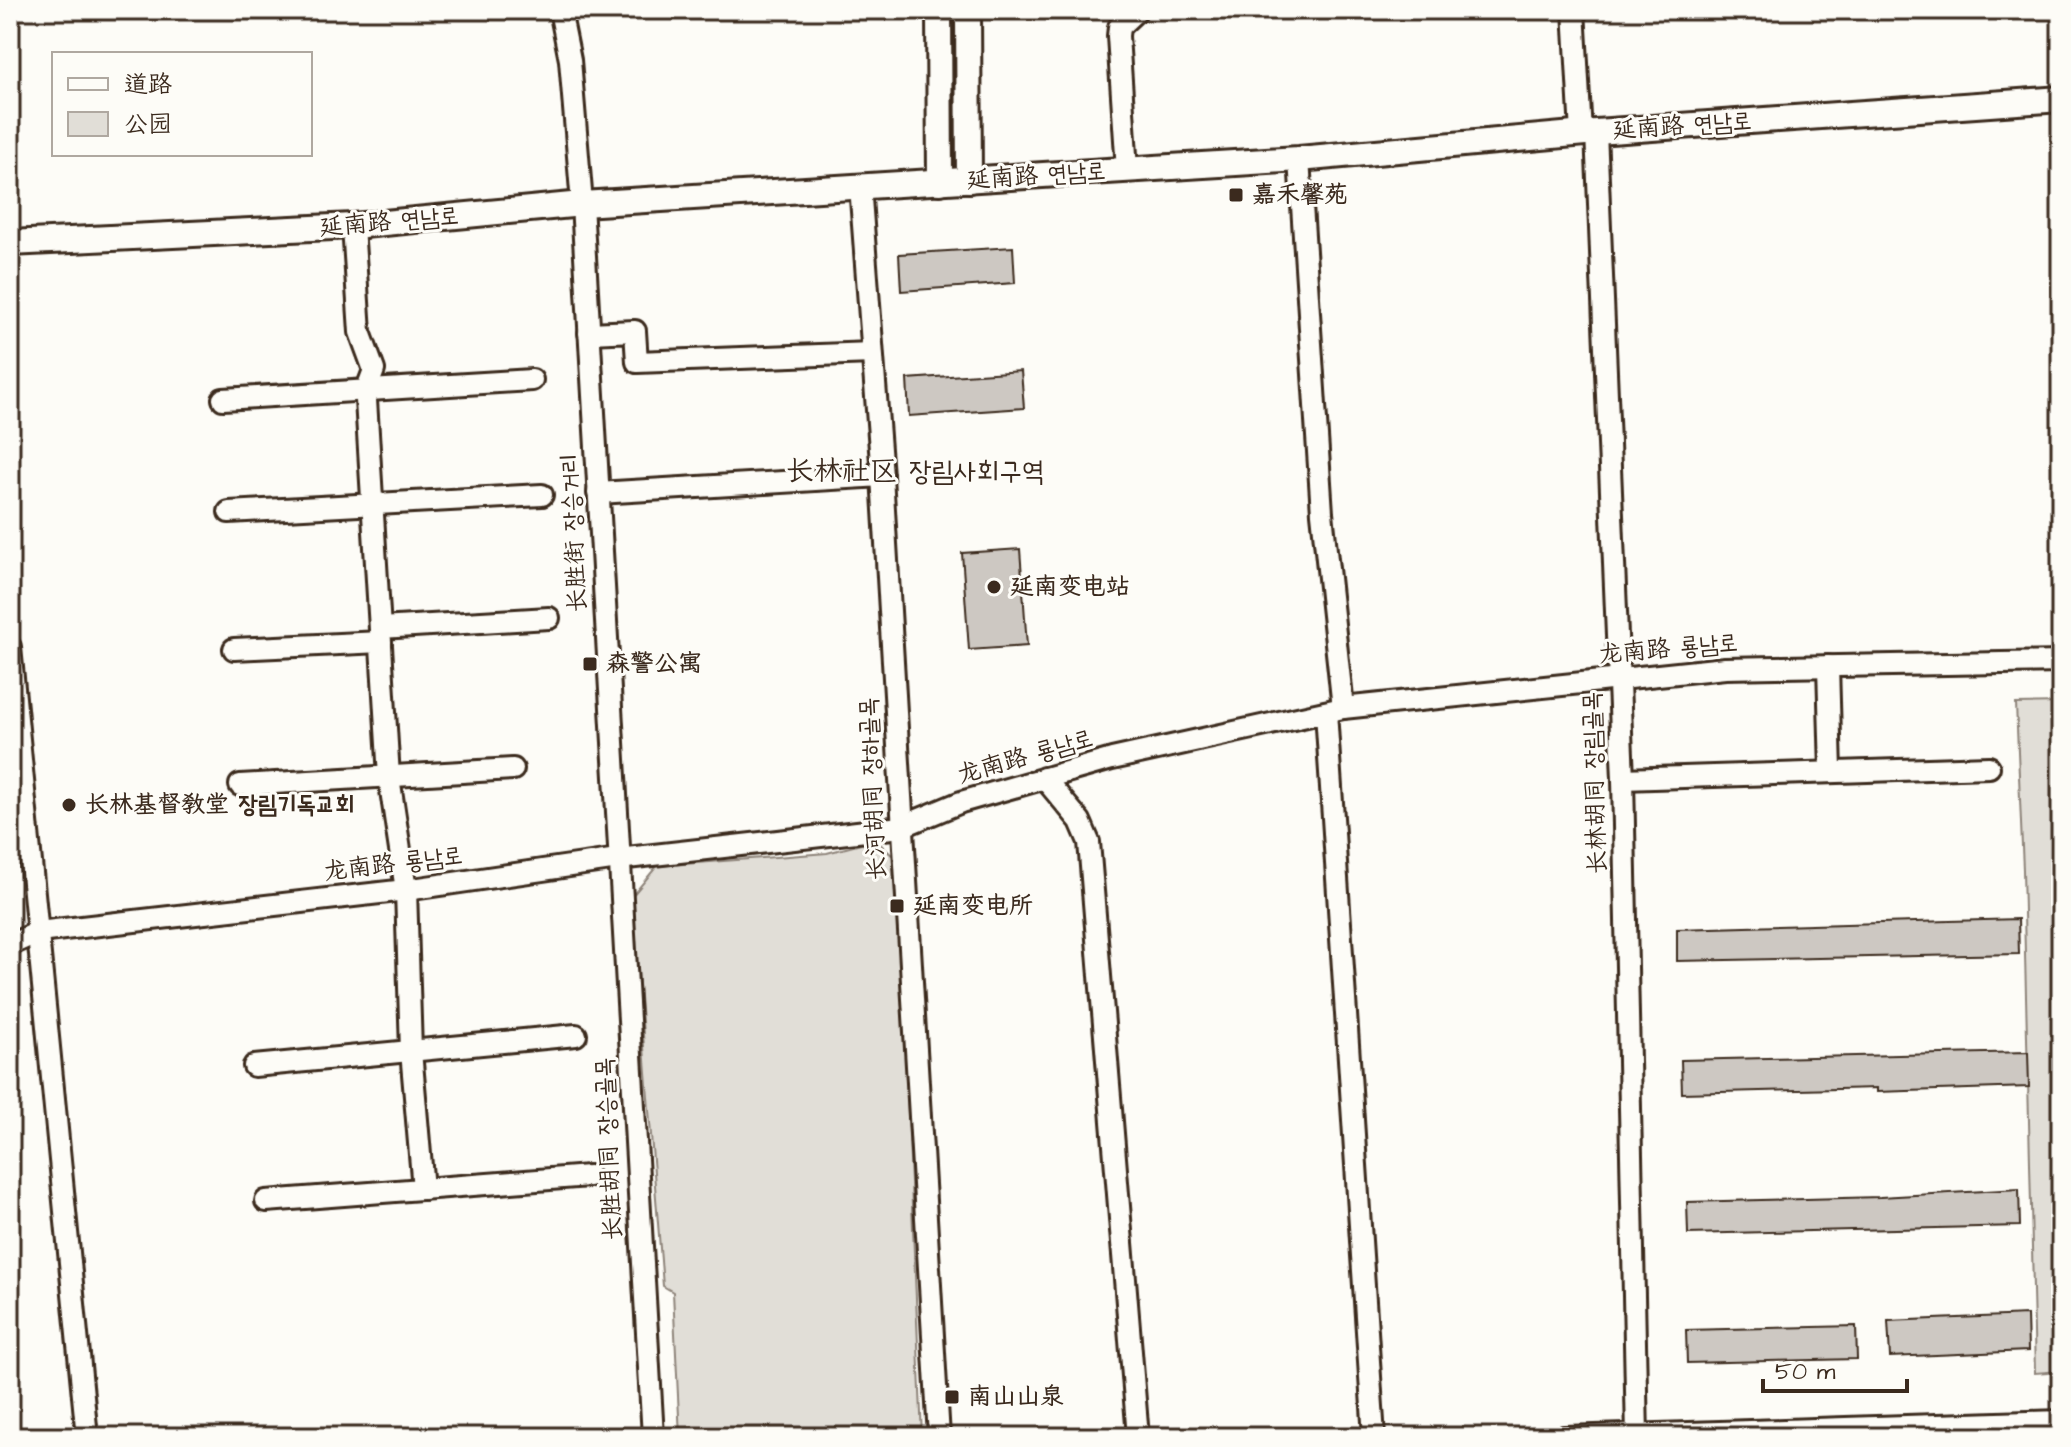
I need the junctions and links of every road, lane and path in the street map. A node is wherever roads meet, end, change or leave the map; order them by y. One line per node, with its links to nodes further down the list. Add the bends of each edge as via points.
1 (560, 10): 13 (street, 长胜街 장승거리, via 570,60)
2 (939, 10): 11 (main road)
3 (968, 10): 10 (main road)
4 (1137, 10): 9 (street, via 1119,27 1118,36)
5 (1574, 10): 7 (street, 长林胡同 장림골목)
6 (2061, 99): 7 (main road, 延南路 연남로)
7 (1588, 133): 8 (main road, 延南路 연남로); 32 (street, 长林胡同 장림골목)
8 (1299, 159): 9 (main road, 延南路 연남로); 33 (street)
9 (1127, 170): 10 (main road, 延南路 연남로)
10 (969, 180): 11 (main road, 延南路 연남로)
11 (940, 182): 12 (main road, 延南路 연남로)
12 (860, 185): 13 (main road, 延南路 연남로); 17 (street, 长河胡同 장하골목)
13 (582, 204): 14 (main road, 延南路 연남로); 16 (street, 长胜街 장승거리)
14 (353, 226): 15 (main road, 延南路 연남로); 19 (street, via 360,332 374,370)
15 (10, 243)
16 (589, 333): 17 (street, via 635,331 637,362); 22 (street, 长胜街 장승거리)
17 (872, 353): 21 (street, 长河胡同 장하골목)
18 (532, 380): 19 (street)
19 (367, 390): 20 (street); 24 (street)
20 (223, 399)
21 (882, 476): 22 (street); 41 (street, 长河胡同 장하골목)
22 (598, 493): 42 (street, 长胜街 장승거리)
23 (542, 495): 24 (street)
24 (373, 504): 25 (street); 27 (street)
25 (229, 512)
26 (549, 618): 27 (street)
27 (381, 635): 29 (street); 37 (street)
28 (10, 647): 44 (street)
29 (234, 649)
30 (2061, 662): 31 (street, 龙南路 룡남로)
31 (1828, 666): 32 (street, 龙南路 룡남로, via 1725,668); 36 (street)
32 (1617, 680): 33 (street, 龙南路 룡남로); 39 (street, 长林胡同 장림골목)
33 (1334, 710): 38 (street, 龙南路 룡남로); 59 (street)
34 (1989, 767): 36 (street)
35 (513, 769): 37 (street)
36 (1831, 772): 39 (street)
37 (389, 777): 40 (street); 43 (street)
38 (1044, 778): 41 (street, 龙南路 룡남로, via 961,802); 58 (street, via 1080,821 1089,842)
39 (1623, 779): 54 (street, 长林胡同 장림골목)
40 (240, 785)
41 (901, 827): 42 (street, 龙南路 룡남로); 57 (street, 长河胡同 장하골목)
42 (618, 859): 43 (street, 龙南路 룡남로); 56 (street, 长胜胡同 장승골목)
43 (406, 890): 44 (street, 龙南路 룡남로); 47 (street)
44 (38, 932): 45 (street, 龙南路 룡남로); 55 (street)
45 (10, 945)
46 (576, 1035): 47 (street)
47 (411, 1051): 48 (street); 50 (street)
48 (254, 1066)
49 (589, 1176): 50 (street)
50 (423, 1189): 51 (street)
51 (266, 1201)
52 (2061, 1421): 53 (street)
53 (2029, 1430): 54 (street)
54 (1637, 1435): 60 (street)
55 (87, 1437)
56 (653, 1437)
57 (939, 1437)
58 (1138, 1437)
59 (1374, 1437)
60 (1564, 1437)

